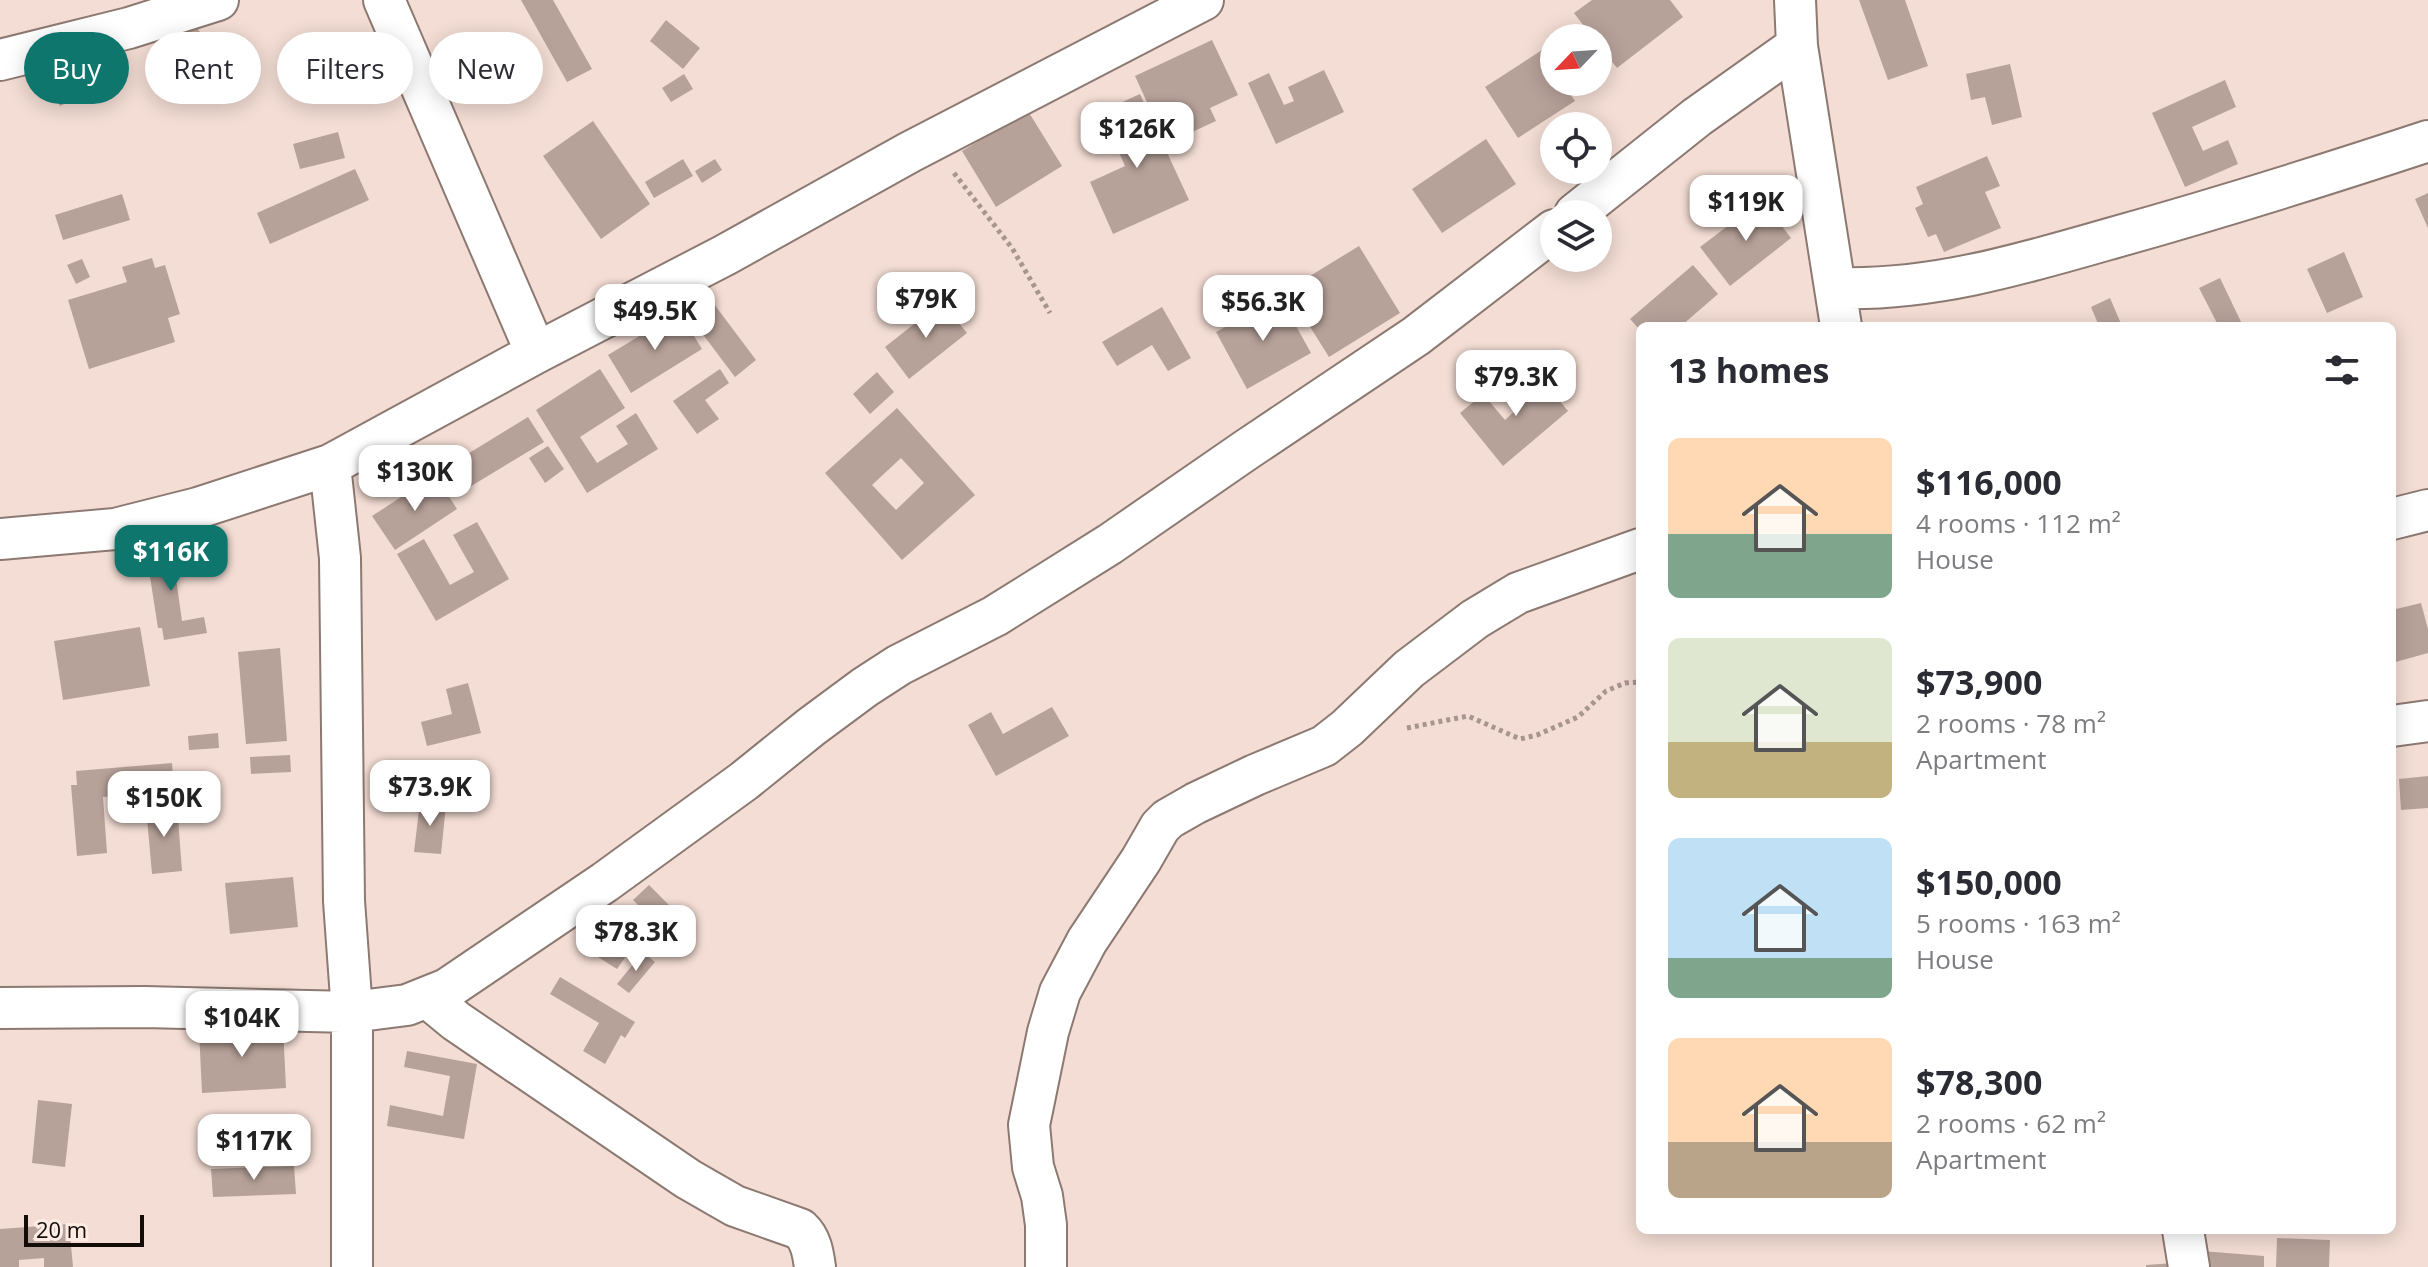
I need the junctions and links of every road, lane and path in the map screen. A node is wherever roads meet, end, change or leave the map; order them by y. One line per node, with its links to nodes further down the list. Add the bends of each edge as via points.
1 (218, 0): 6 (street)
2 (384, 0): 13 (street)
3 (1203, 0): 8 (street)
4 (1795, 0): 5 (street)
5 (1797, 46): 9 (street); 11 (street)
6 (0, 60)
7 (2428, 141): 11 (street, via 2296,185 2008,267 1911,287 1869,289)
8 (925, 144): 12 (path, via 1012,248); 13 (street)
9 (1593, 200)
10 (1540, 241): 23 (street, via 1416,336 1110,544 995,616 865,687 605,882)
11 (1838, 307)
12 (1050, 313)
13 (536, 353): 14 (street)
14 (330, 465): 17 (street, via 115,529); 25 (street, via 340,558 344,901)
15 (2428, 510): 16 (street)
16 (2396, 518)
17 (0, 539)
18 (1636, 550): 29 (street, via 1518,593 1409,669 1324,746 1196,803 1160,827 1087,941 1060,992 1051,1023 1029,1125 1046,1225)
19 (1636, 682): 22 (path, via 1606,691 1578,717 1520,739 1468,716)
20 (2428, 721): 21 (street)
21 (2396, 725)
22 (1403, 729)
23 (428, 998): 25 (street); 28 (street, via 688,1179 735,1206 800,1229)
24 (0, 1008): 25 (street)
25 (352, 1012): 27 (street)
26 (2184, 1234): 30 (street)
27 (352, 1267)
28 (815, 1267)
29 (1046, 1267)
30 (2189, 1267)

